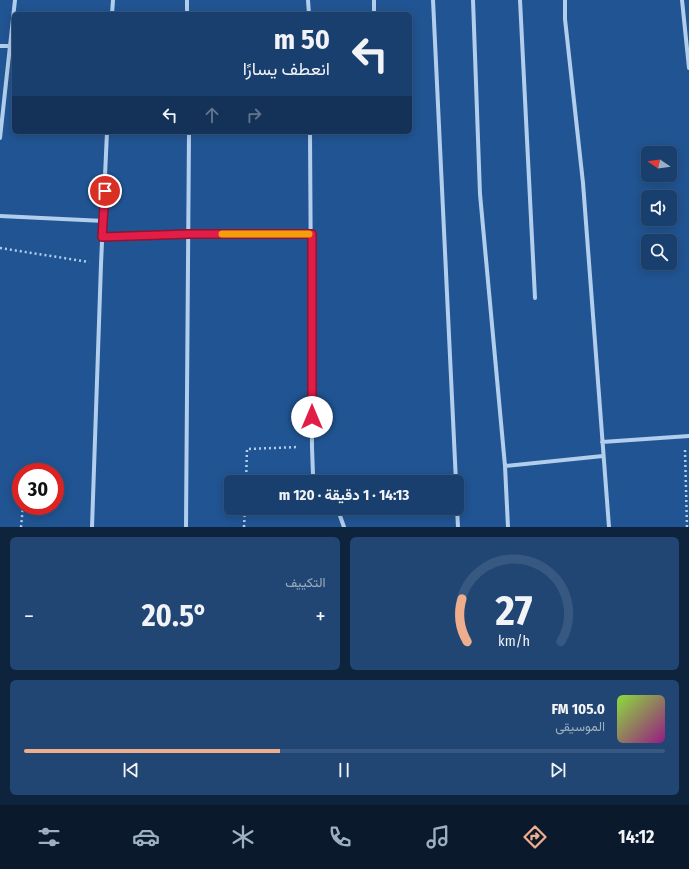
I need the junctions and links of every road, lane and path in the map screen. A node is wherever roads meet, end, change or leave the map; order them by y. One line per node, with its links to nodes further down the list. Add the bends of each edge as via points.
1 (15, 0): 11 (street)
2 (113, 0): 12 (street)
3 (187, 0): 13 (street)
4 (308, 0): 14 (street)
5 (374, 0): 15 (street)
6 (433, 0): 39 (street)
7 (473, 0): 36 (street, via 480,194)
8 (520, 0): 31 (street)
9 (565, 0): 33 (street, via 583,191)
10 (682, 0): 19 (street)
11 (14, 12)
12 (112, 12)
13 (187, 12)
14 (308, 12)
15 (374, 12)
16 (12, 34): 18 (street)
17 (0, 46): 18 (street)
18 (11, 46): 23 (street)
19 (689, 68)
20 (107, 134): 25 (street)
21 (189, 134): 26 (street)
22 (310, 134): 27 (street)
23 (0, 138)
24 (0, 216): 25 (street)
25 (104, 221): 28 (street)
26 (189, 234): 27 (street); 28 (street); 46 (street)
27 (312, 234): 34 (street)
28 (102, 237): 30 (street)
29 (0, 248): 30 (path)
30 (101, 264): 45 (street)
31 (535, 298)
32 (687, 436): 33 (street); 52 (path)
33 (602, 442): 35 (street)
34 (312, 447): 37 (path, via 247,449); 38 (street)
35 (603, 456): 36 (street); 51 (street)
36 (505, 466): 50 (street)
37 (246, 475)
38 (313, 475)
39 (456, 475)
40 (22, 515): 44 (path)
41 (245, 515): 47 (path)
42 (340, 515): 48 (street)
43 (457, 515): 49 (street)
44 (21, 527)
45 (92, 527)
46 (186, 527)
47 (244, 527)
48 (344, 527)
49 (458, 527)
50 (508, 527)
51 (609, 527)
52 (687, 527)

